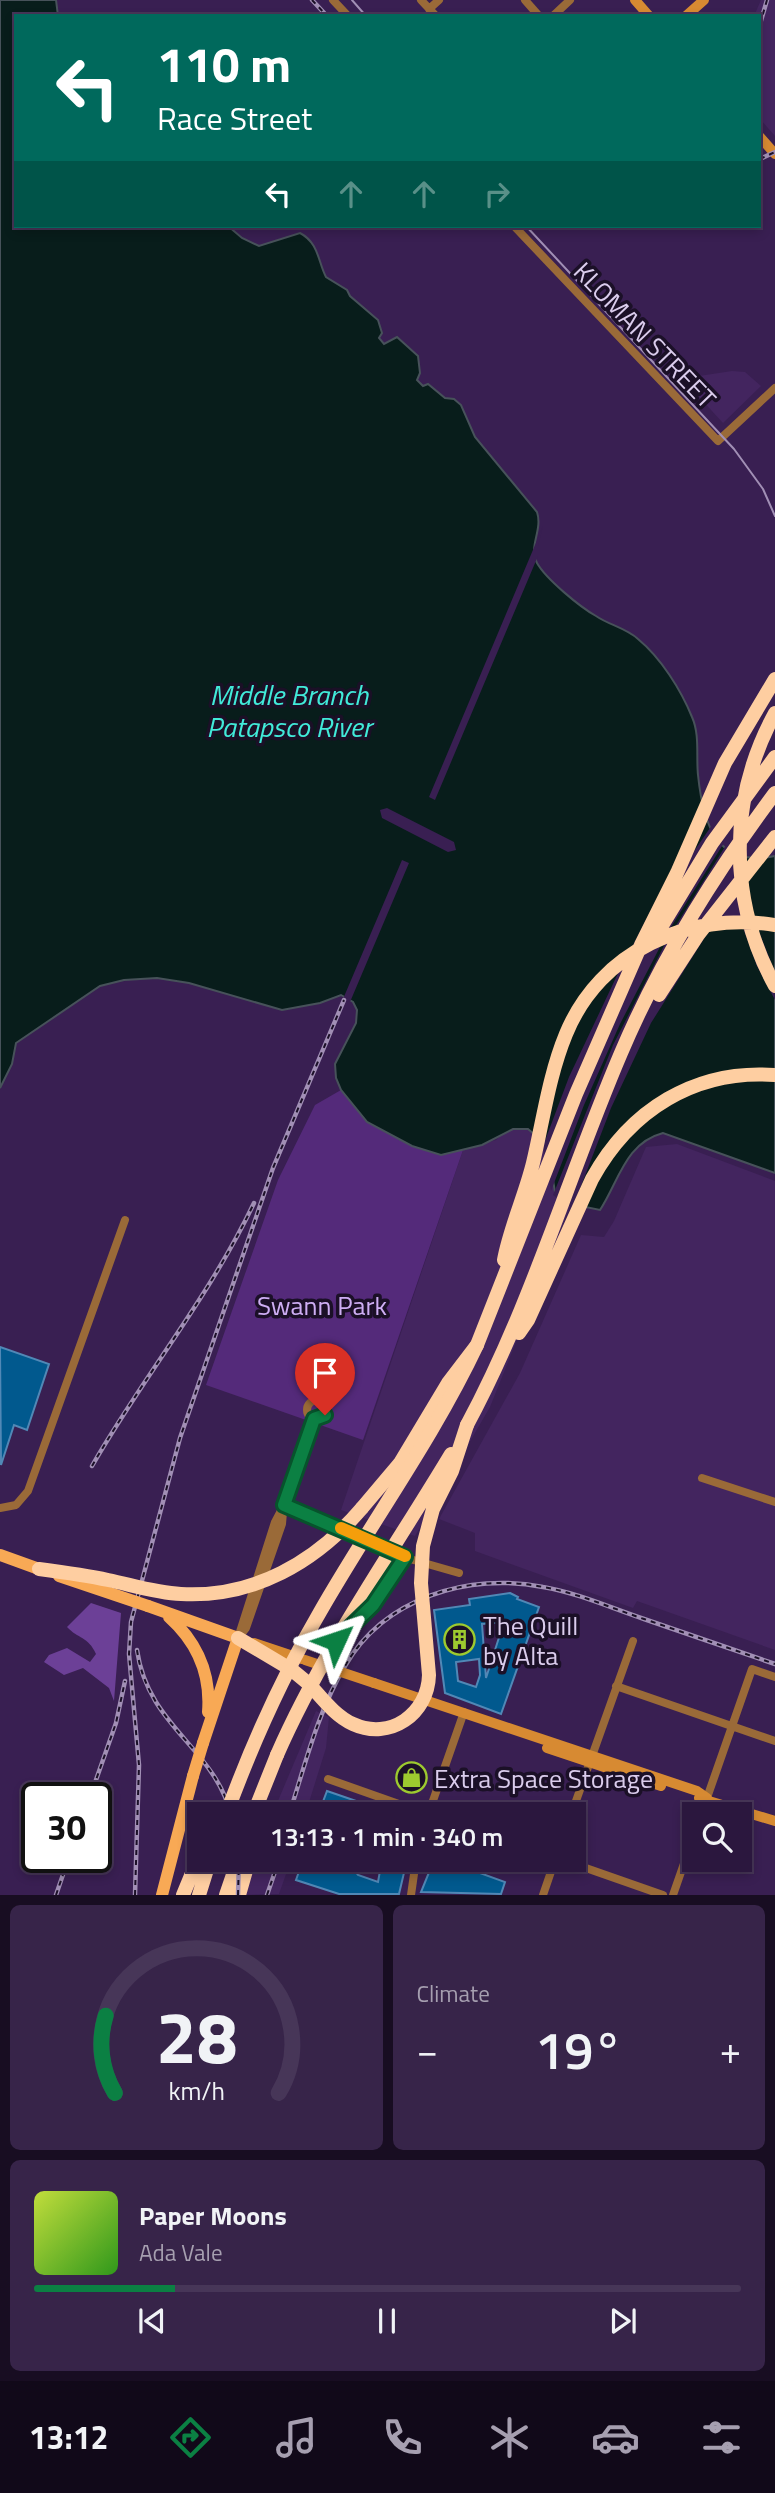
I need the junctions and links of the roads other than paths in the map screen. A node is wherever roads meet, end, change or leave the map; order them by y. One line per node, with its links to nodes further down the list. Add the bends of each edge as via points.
1 (333, 0): 9 (street)
2 (421, 0): 8 (street)
3 (439, 0): 8 (street)
4 (525, 0): 10 (street)
5 (570, 0): 11 (street)
6 (635, 0): 12 (main road)
7 (704, 0): 13 (main road)
8 (432, 12)
9 (346, 14)
10 (537, 14)
11 (555, 14)
12 (647, 14)
13 (688, 14)
14 (761, 138): 15 (main road)
15 (775, 154)
16 (516, 228): 17 (street, KLOMAN STREET, via 718,442)
17 (775, 388)
18 (775, 679): 25 (highway, via 725,763)
19 (775, 713): 24 (highway, via 747,781 739,853 746,912)
20 (775, 757): 25 (highway, via 699,864)
21 (775, 793): 27 (highway, via 679,939 621,1052)
22 (775, 838): 27 (highway, via 671,975)
23 (775, 925): 29 (highway, via 712,923 665,936 624,959 583,1002 559,1054 529,1180 505,1252)
24 (775, 986)
25 (608, 1021): 29 (highway)
26 (775, 1075): 31 (highway, via 732,1076 689,1087 655,1105 626,1130 597,1170 528,1320)
27 (594, 1121): 31 (highway)
28 (125, 1220): 37 (street, via 28,1492 16,1505)
29 (497, 1299): 30 (highway)
30 (477, 1345): 40 (highway, bridge, via 378,1491 329,1543 280,1575 227,1592 180,1594); 55 (highway, bridge, via 431,1435 303,1642)
31 (498, 1363): 33 (highway)
32 (314, 1419): 36 (street)
33 (467, 1425): 43 (highway, bridge, via 433,1509 424,1546 421,1583 429,1675 421,1705 400,1724 367,1729 341,1716 292,1670); 53 (highway, bridge, via 319,1666)
34 (702, 1478): 35 (street)
35 (775, 1502)
36 (284, 1505): 39 (street); 43 (street)
37 (3, 1508)
38 (0, 1555): 40 (main road)
39 (405, 1557): 41 (street); 53 (street, via 373,1605 325,1656)
40 (39, 1569): 42 (main road, bridge)
41 (459, 1573)
42 (164, 1612): 43 (main road); 45 (main road, via 185,1632)
43 (238, 1638): 46 (main road); 49 (main road, bridge)
44 (633, 1641): 48 (street)
45 (203, 1662): 46 (main road); 52 (main road, via 209,1690)
46 (225, 1676): 52 (main road)
47 (775, 1677): 50 (street, via 752,1669)
48 (616, 1686): 50 (street); 54 (street)
49 (464, 1712): 54 (main road); 63 (street)
50 (732, 1726): 51 (street); 57 (street)
51 (775, 1741)
52 (203, 1743): 75 (main road, bridge)
53 (281, 1749): 60 (highway); 61 (highway)
54 (591, 1759): 57 (main road); 64 (street)
55 (243, 1767): 58 (highway, bridge); 59 (highway, bridge)
56 (328, 1779): 62 (street)
57 (707, 1798): 65 (street); 66 (main road)
58 (223, 1802)
59 (231, 1802)
60 (259, 1802)
61 (267, 1802)
62 (394, 1802)
63 (433, 1802)
64 (576, 1802)
65 (706, 1802)
66 (775, 1821)
67 (586, 1868): 82 (street)
68 (682, 1869): 83 (street)
69 (193, 1872): 76 (highway)
70 (206, 1872): 77 (highway)
71 (234, 1872): 78 (highway)
72 (246, 1872): 79 (highway)
73 (414, 1872): 80 (street)
74 (551, 1872): 81 (street)
75 (163, 1895)
76 (183, 1895)
77 (199, 1895)
78 (226, 1895)
79 (239, 1895)
80 (411, 1895)
81 (543, 1895)
82 (663, 1895)
83 (673, 1895)

